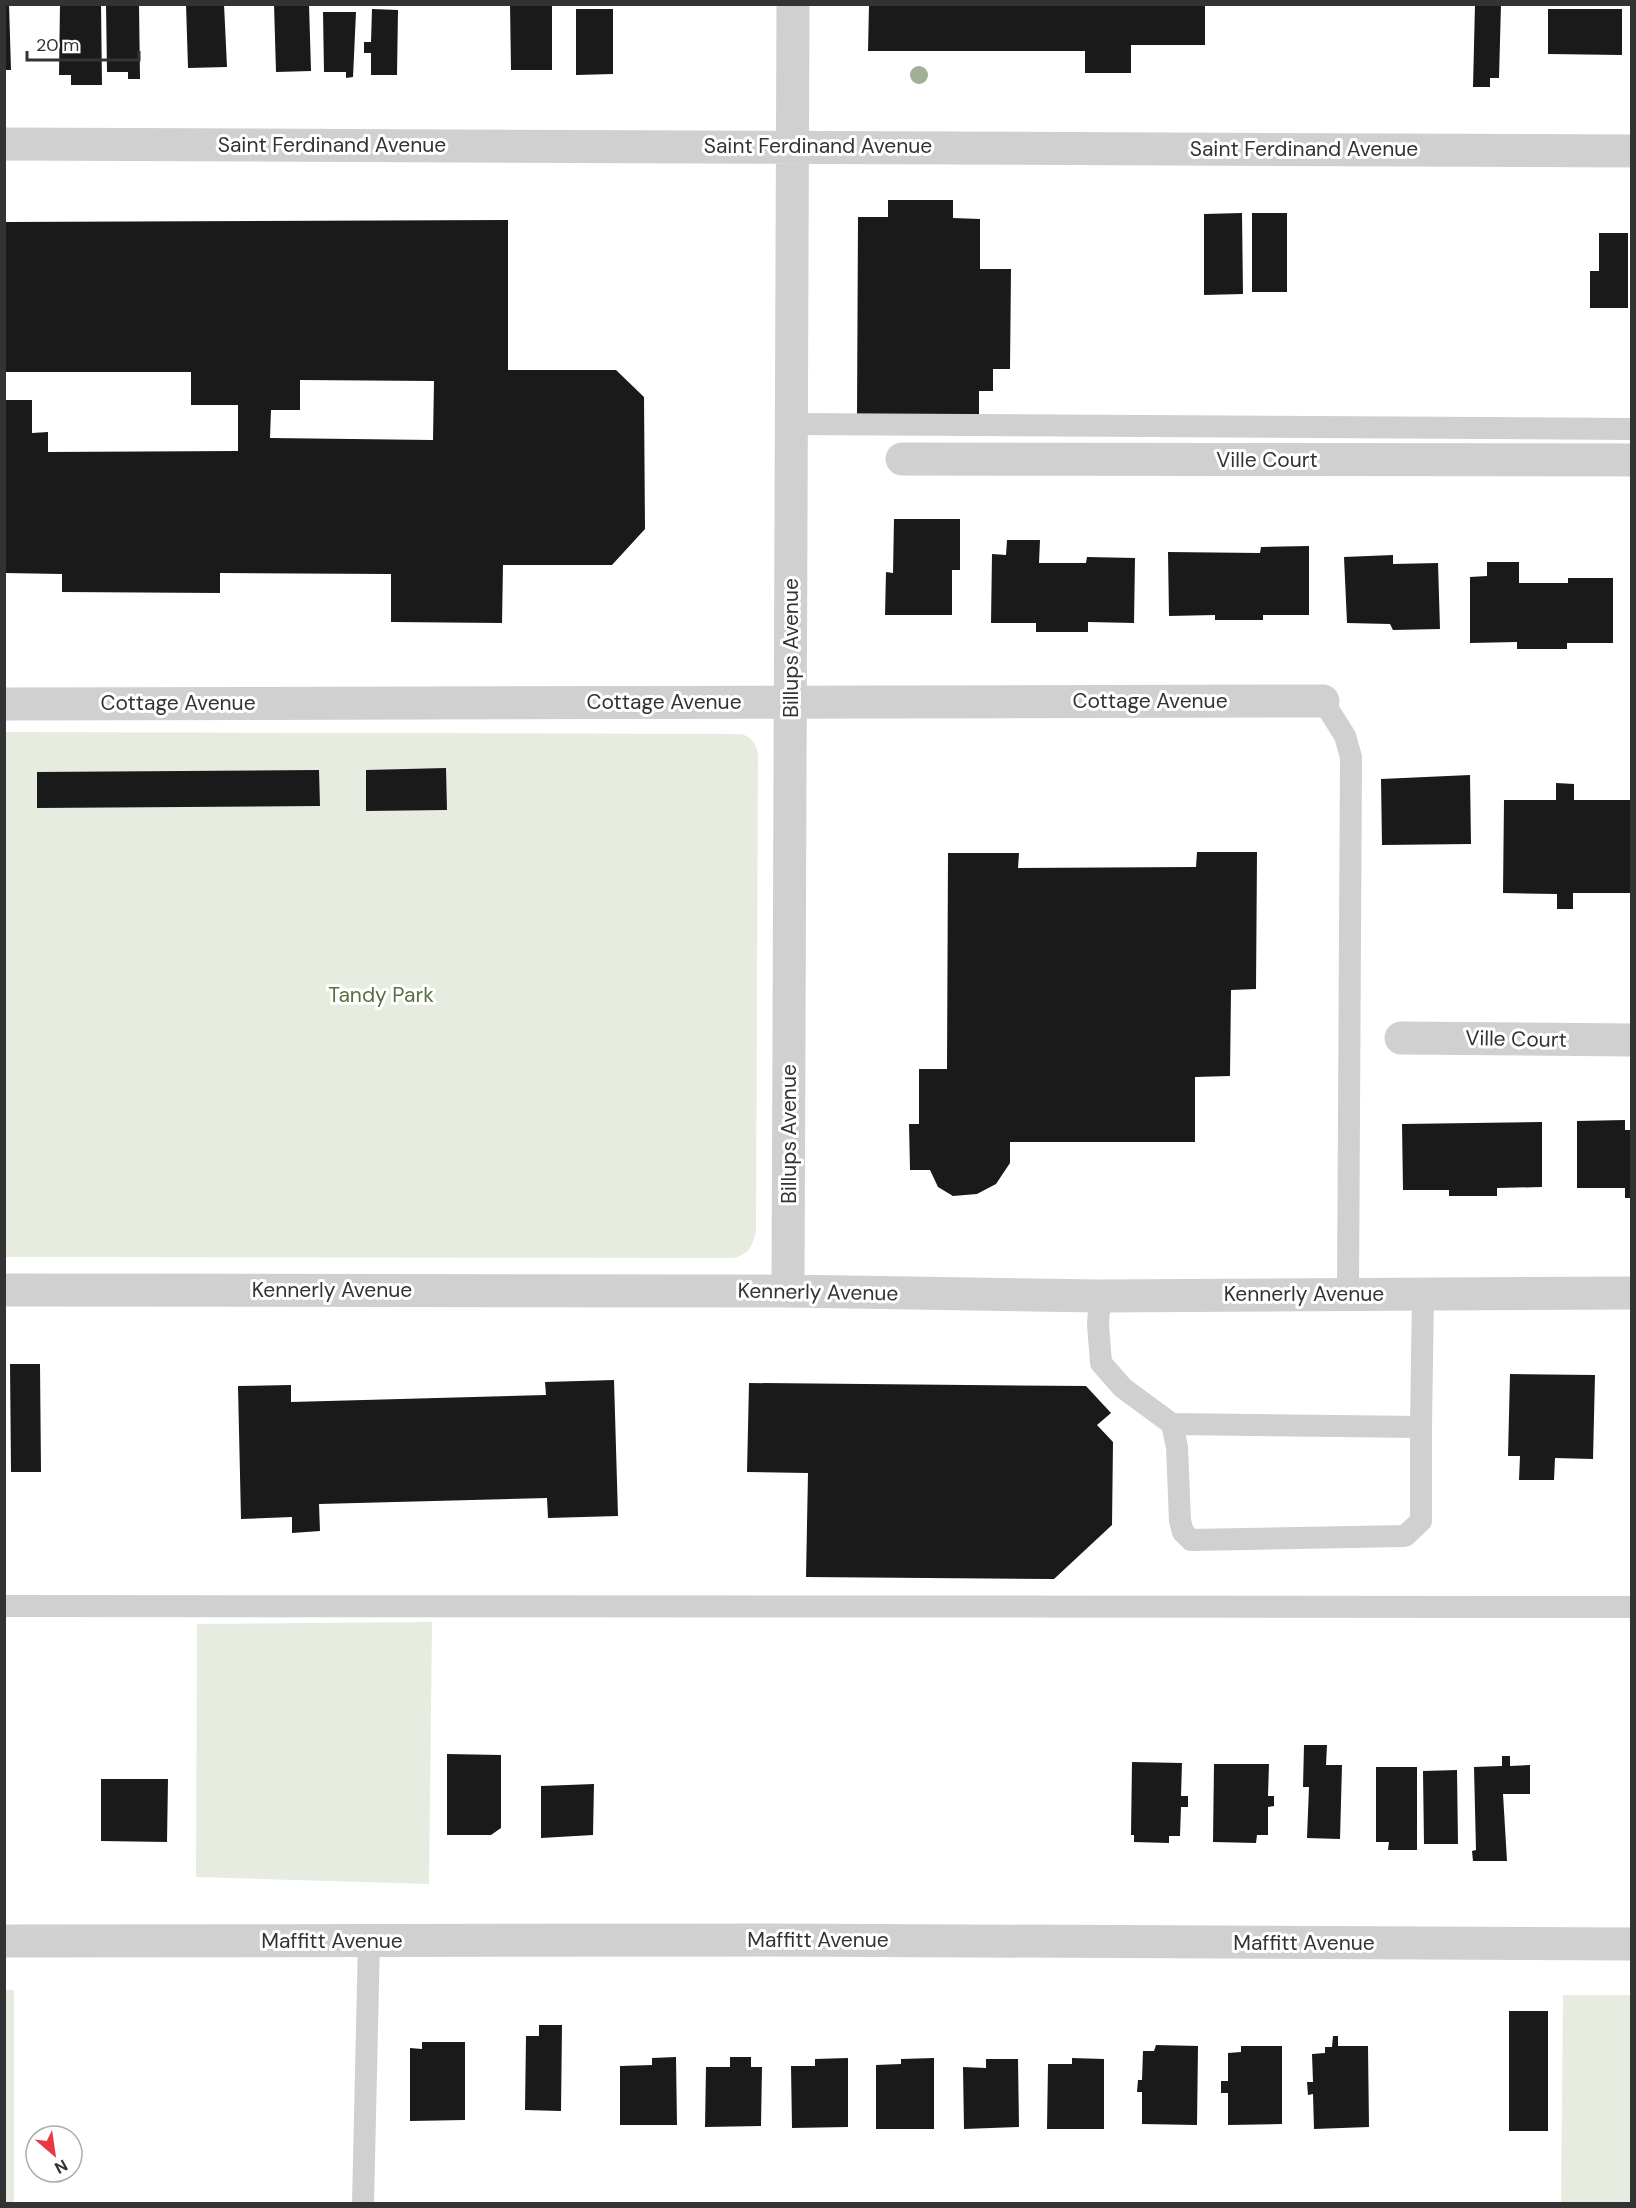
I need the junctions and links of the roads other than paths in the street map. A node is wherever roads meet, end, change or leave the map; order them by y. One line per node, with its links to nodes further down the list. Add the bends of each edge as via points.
1 (793, 4): 3 (street, Billups Avenue)
2 (4, 144): 3 (street, Saint Ferdinand Avenue)
3 (792, 146): 4 (street, Saint Ferdinand Avenue); 5 (street, Billups Avenue)
4 (1632, 151)
5 (791, 424): 6 (lane); 10 (street, Billups Avenue)
6 (1632, 429)
7 (902, 459): 8 (street, Ville Court)
8 (1632, 460)
9 (1323, 700): 10 (street, Cottage Avenue); 16 (lane, via 1345,735 1351,757)
10 (791, 702): 11 (street, Cottage Avenue); 15 (street, Billups Avenue)
11 (4, 704)
12 (1401, 1038): 13 (street, Ville Court)
13 (1632, 1040)
14 (4, 1290): 15 (street, Kennerly Avenue)
15 (788, 1291): 19 (street, Kennerly Avenue)
16 (1348, 1293): 17 (street, Kennerly Avenue); 19 (street, Kennerly Avenue)
17 (1423, 1293): 18 (street, Kennerly Avenue); 21 (lane)
18 (1632, 1293)
19 (1100, 1296): 20 (lane, via 1101,1363 1123,1388)
20 (1172, 1424): 21 (lane); 21 (lane, via 1178,1447 1180,1521 1191,1540 1405,1536 1421,1521)
21 (1421, 1427)
22 (4, 1606): 23 (lane)
23 (1632, 1607)
24 (4, 1941): 25 (street, Maffitt Avenue)
25 (369, 1941): 26 (street, Maffitt Avenue); 27 (lane)
26 (1632, 1944)
27 (363, 2204)

